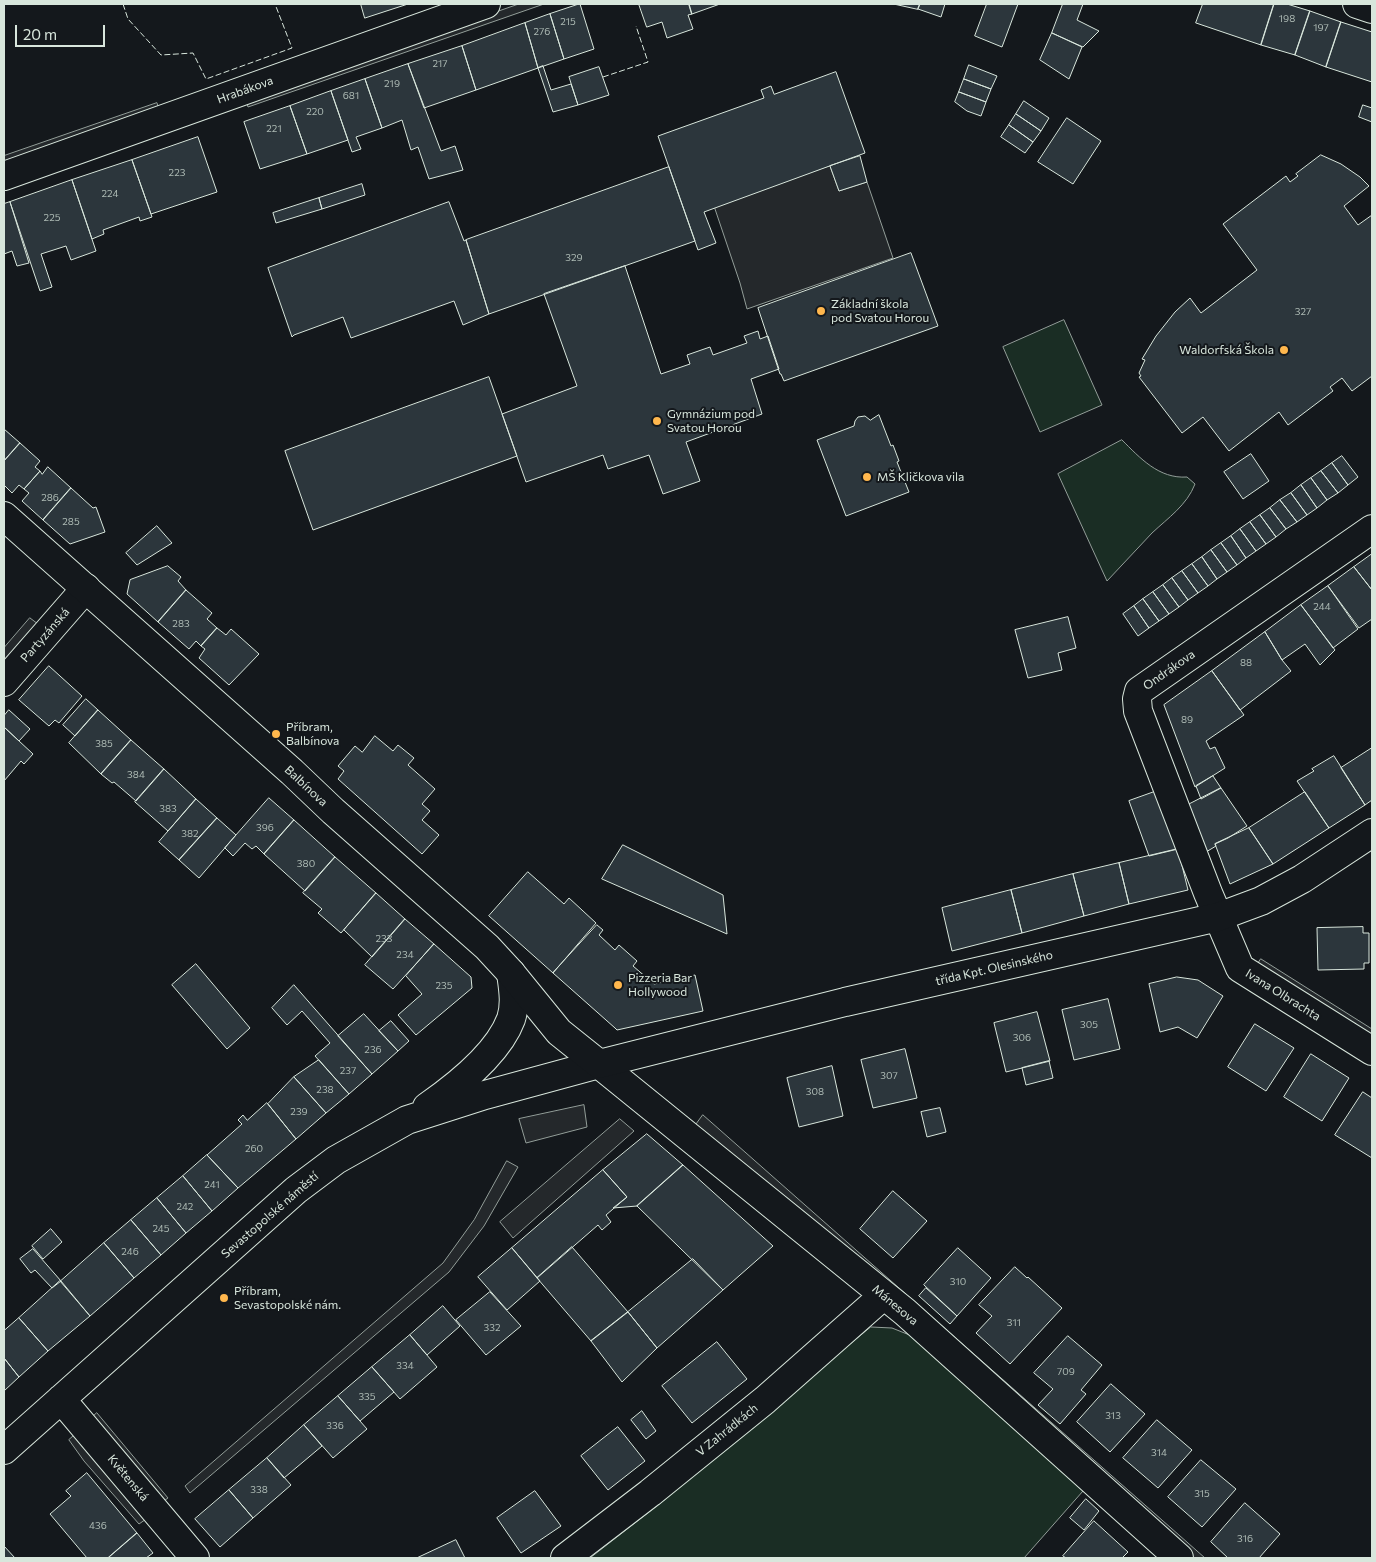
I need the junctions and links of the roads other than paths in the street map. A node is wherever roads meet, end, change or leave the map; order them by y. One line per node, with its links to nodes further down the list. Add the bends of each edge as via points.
1 (486, 4): 4 (street, Hrabákova)
2 (1357, 4): 3 (street)
3 (1372, 9)
4 (4, 176)
5 (4, 516): 7 (street, Balbínova)
6 (1372, 529): 10 (street, Ondrákova, via 1139,691 1138,711)
7 (86, 588): 8 (street, Partyzánská); 11 (street, Balbínova, via 487,947)
8 (4, 682)
9 (1372, 833): 10 (street, třída Kpt. Olesinského, via 1302,879 1261,901)
10 (1218, 917): 12 (street, Ivana Olbrachta, via 1240,968); 13 (street, třída Kpt. Olesinského, via 845,1002)
11 (512, 973): 13 (street, Balbínova, via 559,1032); 14 (street, via 514,1001 511,1019 498,1042 463,1080)
12 (1372, 1051)
13 (599, 1064): 14 (street, Sevastopolské náměstí); 15 (street, Mánesova)
14 (407, 1120): 16 (street, Sevastopolské náměstí, via 336,1160 296,1190)
15 (884, 1295): 19 (street, V Zahrádkách, via 765,1400); 20 (street, Mánesova)
16 (61, 1399): 17 (street, Sevastopolské náměstí); 18 (street, Květenská)
17 (4, 1450)
18 (195, 1558)
19 (565, 1558)
20 (1180, 1558)

